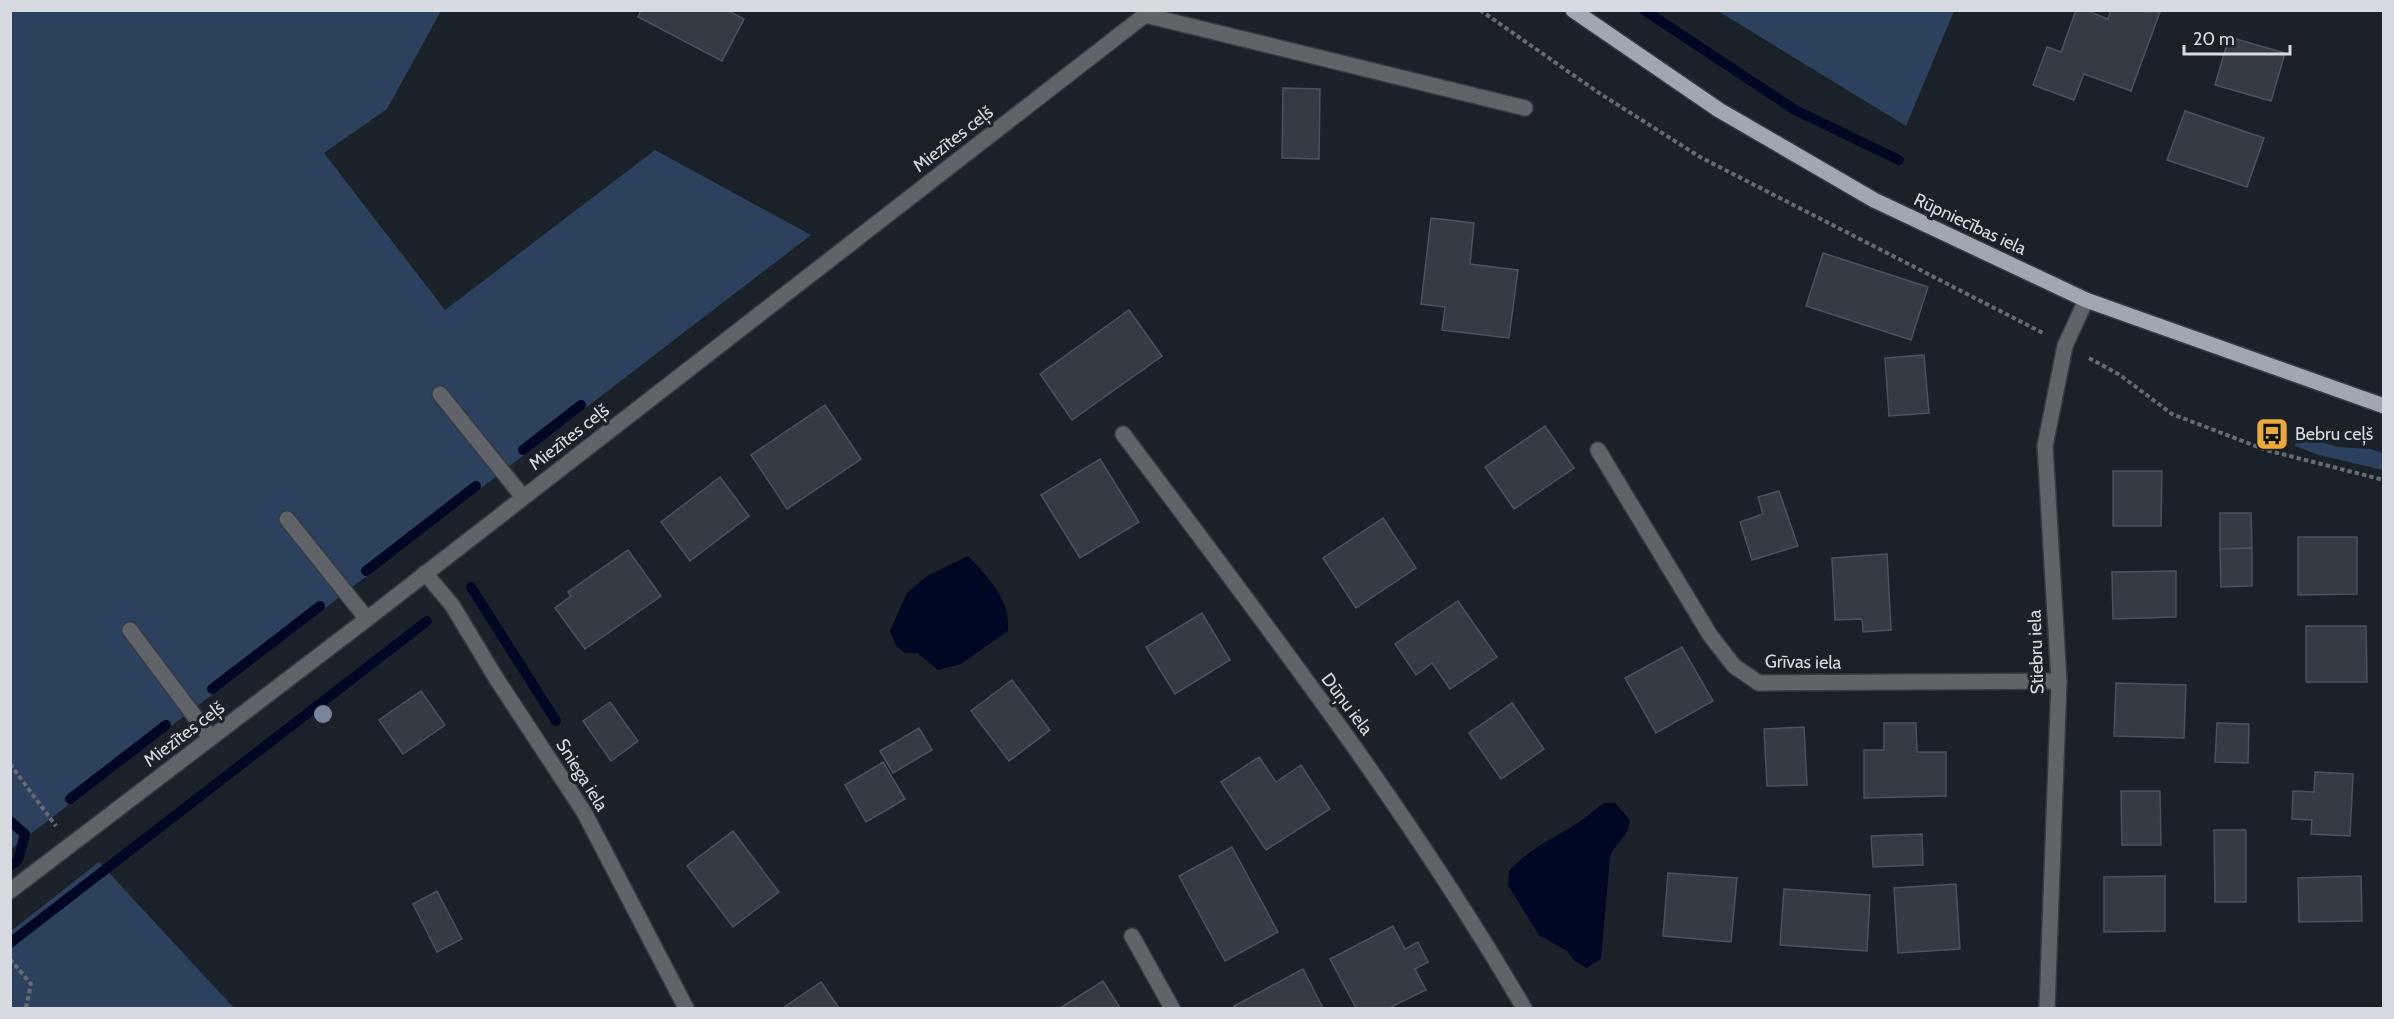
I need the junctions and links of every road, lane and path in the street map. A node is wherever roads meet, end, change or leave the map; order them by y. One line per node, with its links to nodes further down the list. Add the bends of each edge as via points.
1 (1480, 10): 6 (path, via 1700,157)
2 (1573, 10): 5 (main road, Rūpniecības iela, via 1719,110 1874,200)
3 (1147, 13): 4 (street); 12 (street, Miezītes ceļš)
4 (1525, 108)
5 (2086, 300): 6 (street, Stiebru iela); 8 (main road, Rūpniecības iela)
6 (2065, 346): 11 (path, via 2120,375 2172,414 2266,450); 17 (street, Stiebru iela, via 2045,446)
7 (440, 394): 12 (street)
8 (2384, 406)
9 (1123, 434): 27 (street, Dūņu iela, via 1375,774 1456,895)
10 (1598, 450): 17 (street, Grīvas iela, via 1710,635 1734,666 1759,683)
11 (2384, 480)
12 (523, 497): 14 (street, Miezītes ceļš)
13 (287, 519): 15 (street)
14 (425, 573): 15 (street, Miezītes ceļš); 25 (street, Sniega iela, via 452,605 584,812)
15 (367, 619): 18 (street, Miezītes ceļš)
16 (130, 630): 18 (street)
17 (2058, 681): 28 (street, Stiebru iela)
18 (211, 738): 20 (street, Miezītes ceļš)
19 (10, 764): 20 (path)
20 (70, 846): 21 (street, Miezītes ceļš)
21 (10, 891)
22 (1132, 936): 26 (street)
23 (10, 959): 24 (path, via 31,984)
24 (26, 1008)
25 (686, 1008)
26 (1172, 1008)
27 (1524, 1008)
28 (2047, 1008)

